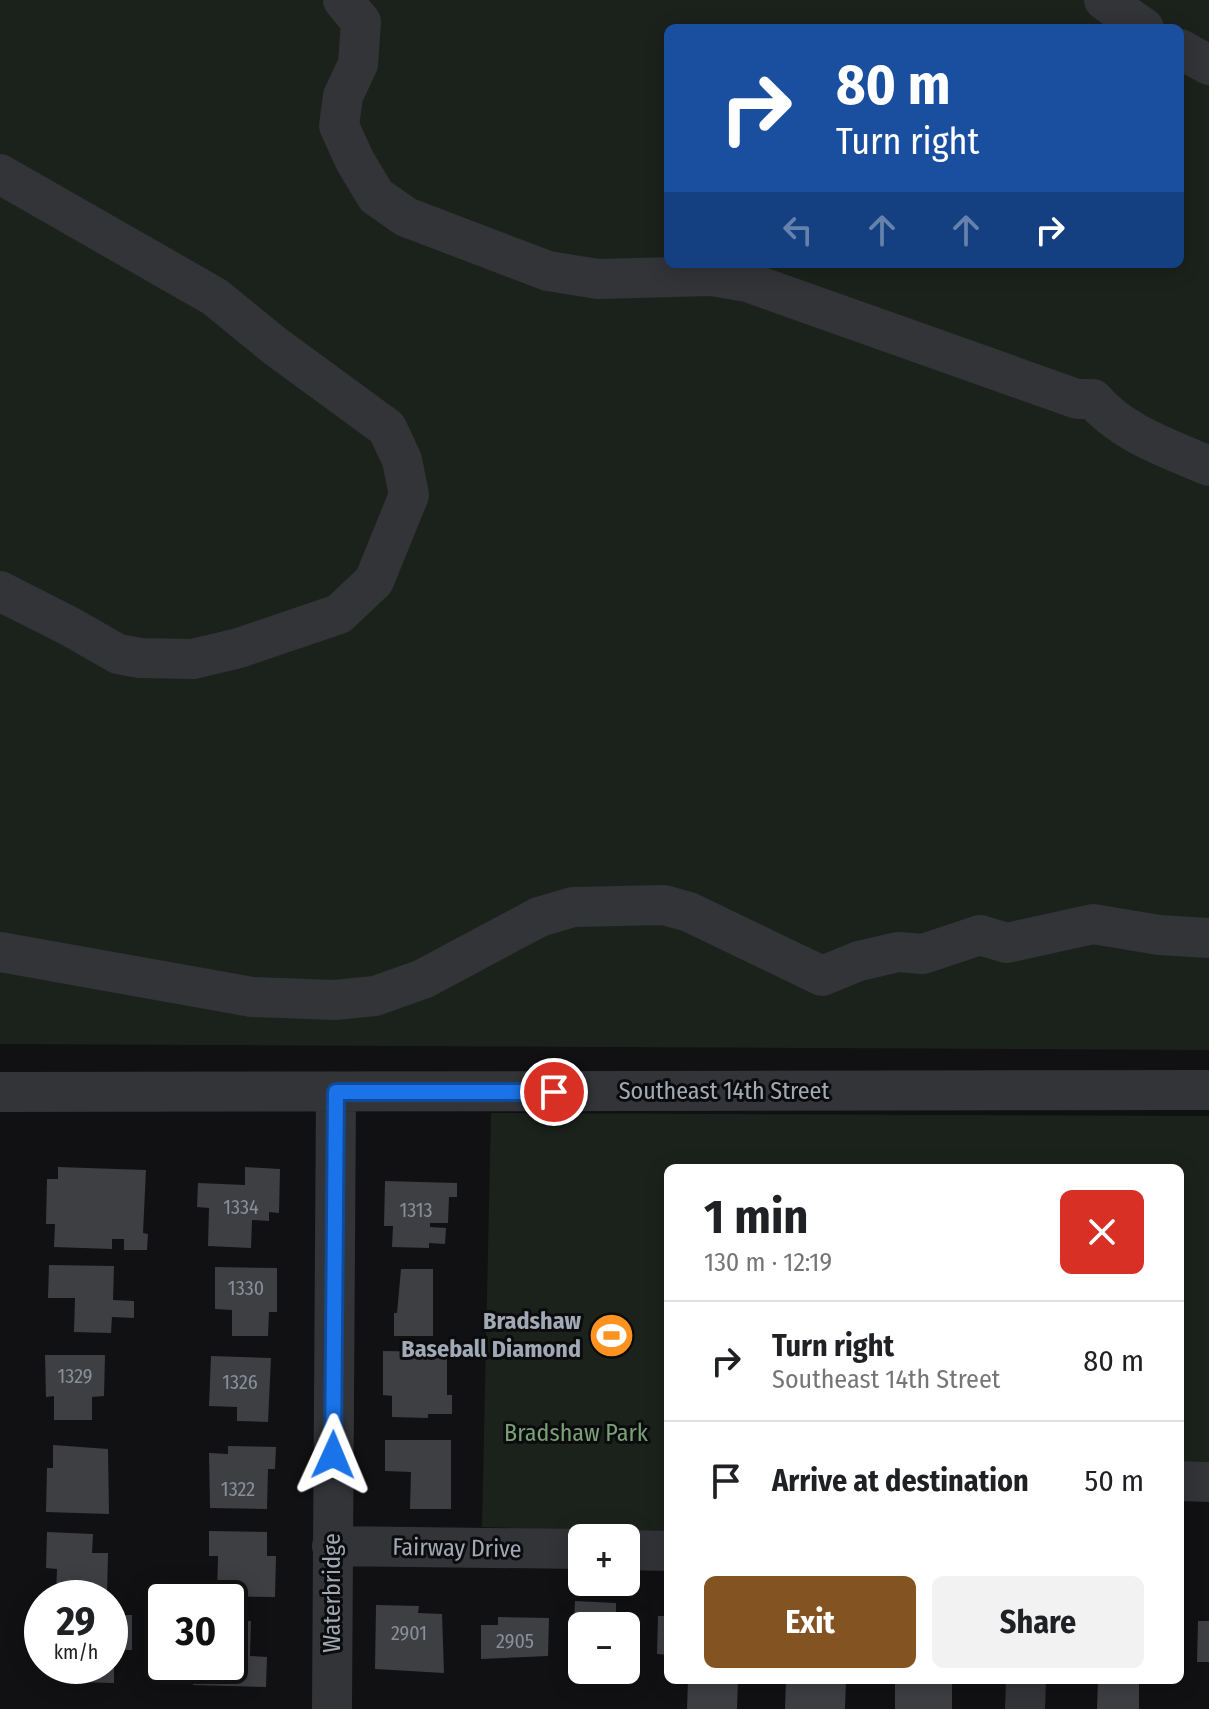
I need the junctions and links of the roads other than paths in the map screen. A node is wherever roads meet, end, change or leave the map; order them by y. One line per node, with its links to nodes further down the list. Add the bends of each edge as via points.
1 (343, 0): 7 (street, via 361,22 358,64 343,96 339,126 376,196 406,217 548,271 598,279 712,276 747,282 1077,399 1093,399 1135,434)
2 (1104, 0): 3 (street)
3 (1138, 24)
4 (1184, 51): 5 (street)
5 (1209, 65)
6 (0, 174): 8 (street, via 215,297 387,428 402,460 409,495 374,581 339,614 193,659 118,654)
7 (1209, 466)
8 (0, 591)
9 (1209, 938): 10 (street, via 1093,924 1007,943 980,935 923,954 898,952 859,961 822,976 664,905 573,907 539,917 423,979 375,996 335,1000 252,997)
10 (0, 952)
11 (1209, 1090): 13 (street, Southeast 14th Street)
12 (0, 1092): 13 (street, Southeast 14th Street)
13 (336, 1092): 16 (street, Waterbridge)
14 (1184, 1481): 15 (street)
15 (1209, 1482)
16 (332, 1546): 17 (street, Fairway Drive); 21 (street, Waterbridge)
17 (568, 1549)
18 (640, 1550): 19 (street)
19 (664, 1551)
20 (1026, 1684): 22 (street)
21 (332, 1709)
22 (1025, 1709)

